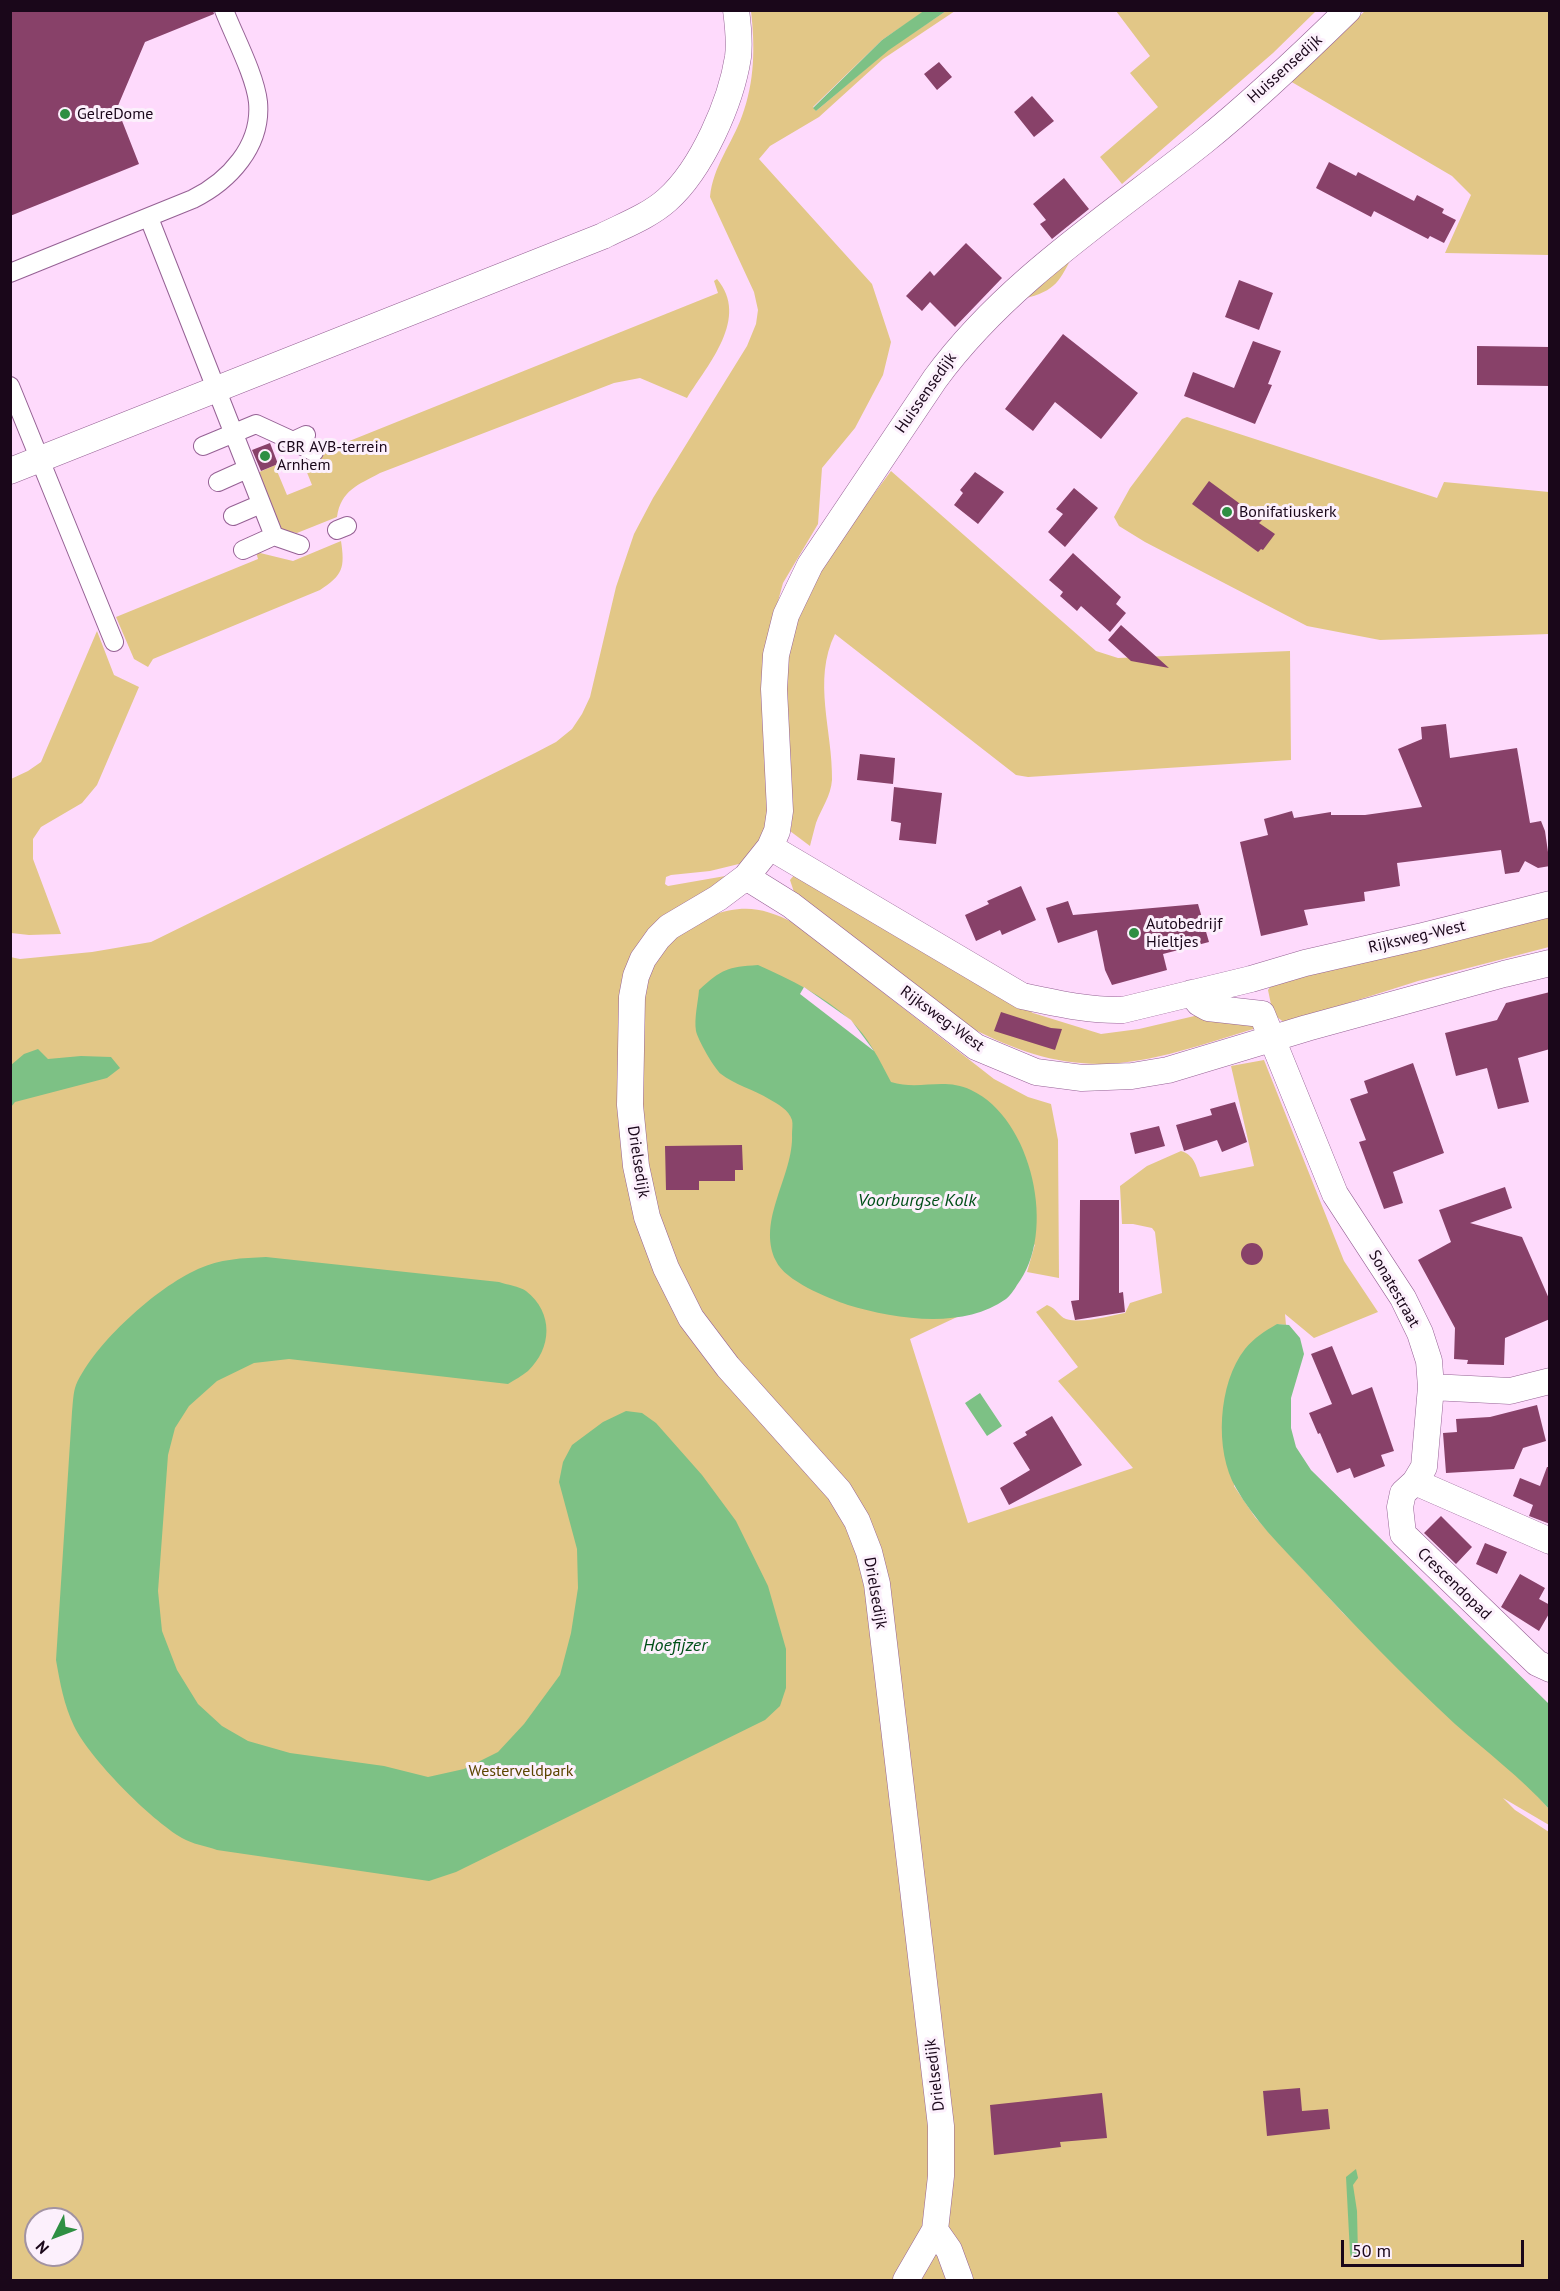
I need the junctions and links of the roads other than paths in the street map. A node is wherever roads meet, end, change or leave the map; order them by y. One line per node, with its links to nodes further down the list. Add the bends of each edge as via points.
1 (224, 10): 4 (street, via 258,102 252,138 225,179 193,200)
2 (736, 10): 7 (street, via 738,55 728,98 695,165 660,205 603,236)
3 (1348, 10): 21 (street, Huissensedijk, via 1279,77 1204,141 1089,228 1012,295 955,352 935,379 810,566 786,615 776,655 774,689 780,811)
4 (148, 218): 5 (street); 7 (street)
5 (10, 273)
6 (10, 386): 11 (street)
7 (216, 389): 8 (street); 11 (street)
8 (234, 433): 9 (street); 10 (street, via 256,424 300,438); 12 (street)
9 (203, 446)
10 (314, 453)
11 (41, 459): 13 (street); 20 (street)
12 (247, 469): 14 (street); 15 (street)
13 (10, 471)
14 (218, 482)
15 (261, 504): 16 (street); 17 (street)
16 (233, 516)
17 (274, 536): 18 (street); 19 (street)
18 (300, 545)
19 (243, 550)
20 (114, 642)
21 (770, 847): 22 (street, Huissensedijk); 27 (street, Rijksweg-West, via 1022,996 1105,1011)
22 (746, 877): 23 (street, Huissensedijk); 29 (street, Rijksweg-West, via 791,905 976,1047 1036,1072 1082,1078 1132,1076 1168,1070)
23 (718, 898): 35 (street, Drielsedijk, via 669,927 648,951 636,976 629,1071 636,1166 647,1218 691,1318 728,1367 839,1491 869,1552 877,1584 941,2126)
24 (1550, 904): 26 (street, Rijksweg-West)
25 (1550, 963): 29 (street, Rijksweg-West)
26 (1251, 979): 27 (street, Rijksweg-West); 28 (street)
27 (1191, 993): 28 (street, via 1208,1008)
28 (1262, 1014): 29 (street)
29 (1272, 1038): 31 (street, Sonatestraat, via 1335,1194 1403,1298 1420,1333 1429,1361)
30 (1550, 1381): 31 (street, via 1510,1391)
31 (1431, 1387): 32 (street, Sonatestraat, via 1424,1467)
32 (1415, 1482): 33 (street); 34 (street, Crescendopad, via 1403,1493 1403,1534 1537,1663)
33 (1550, 1541)
34 (1550, 1669)
35 (935, 2230): 36 (street, Drielsedijk); 37 (street, via 949,2250)
36 (906, 2280)
37 (960, 2280)

